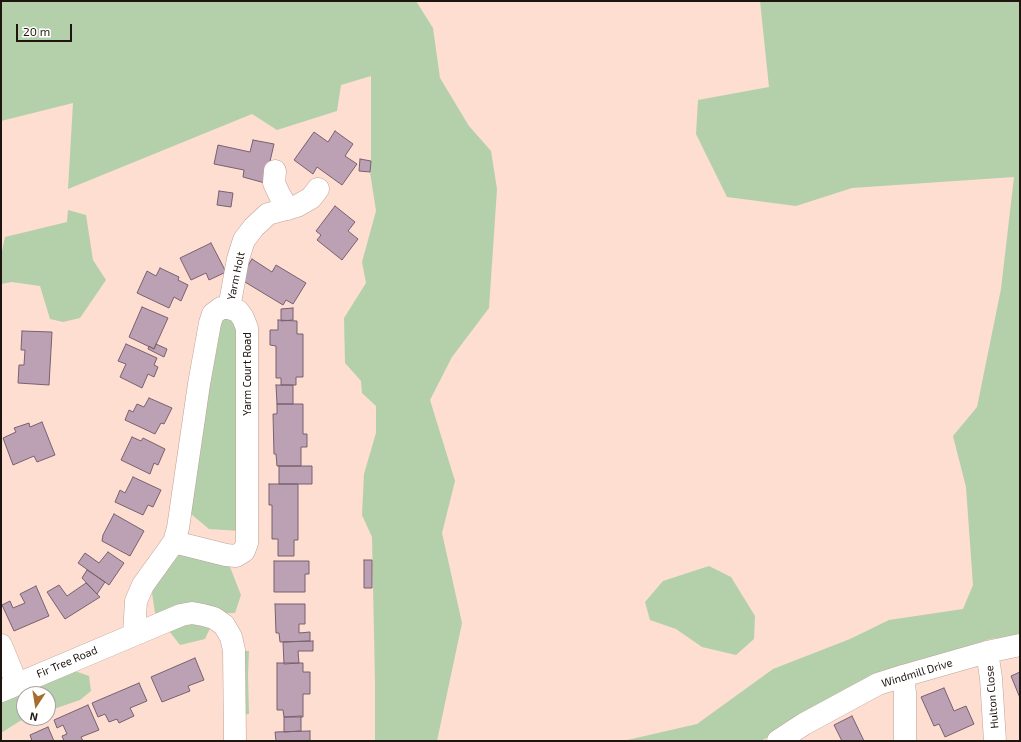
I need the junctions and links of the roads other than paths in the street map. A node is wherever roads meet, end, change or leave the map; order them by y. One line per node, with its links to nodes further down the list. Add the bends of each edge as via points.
1 (275, 171): 3 (street, via 274,183)
2 (318, 189): 3 (street, Yarm Holt, via 311,198)
3 (288, 209): 4 (street, Yarm Holt, via 268,214 254,226 244,240)
4 (229, 308): 5 (street, via 221,308 213,314 210,323); 5 (street, Yarm Court Road, via 238,311 247,328 248,543 244,551 236,556)
5 (174, 542): 6 (street, via 143,585 136,601)
6 (134, 634): 11 (street, Fir Tree Road); 13 (street, via 192,613 214,618 224,625 234,650)
7 (1, 645): 11 (street)
8 (1020, 645): 9 (street, Windmill Drive)
9 (987, 652): 10 (street, Windmill Drive); 16 (street, Hulton Close)
10 (903, 676): 12 (street, Windmill Drive, via 878,684); 15 (street)
11 (9, 687)
12 (807, 733): 14 (street, Windmill Drive)
13 (235, 741)
14 (778, 741)
15 (905, 741)
16 (995, 741)

